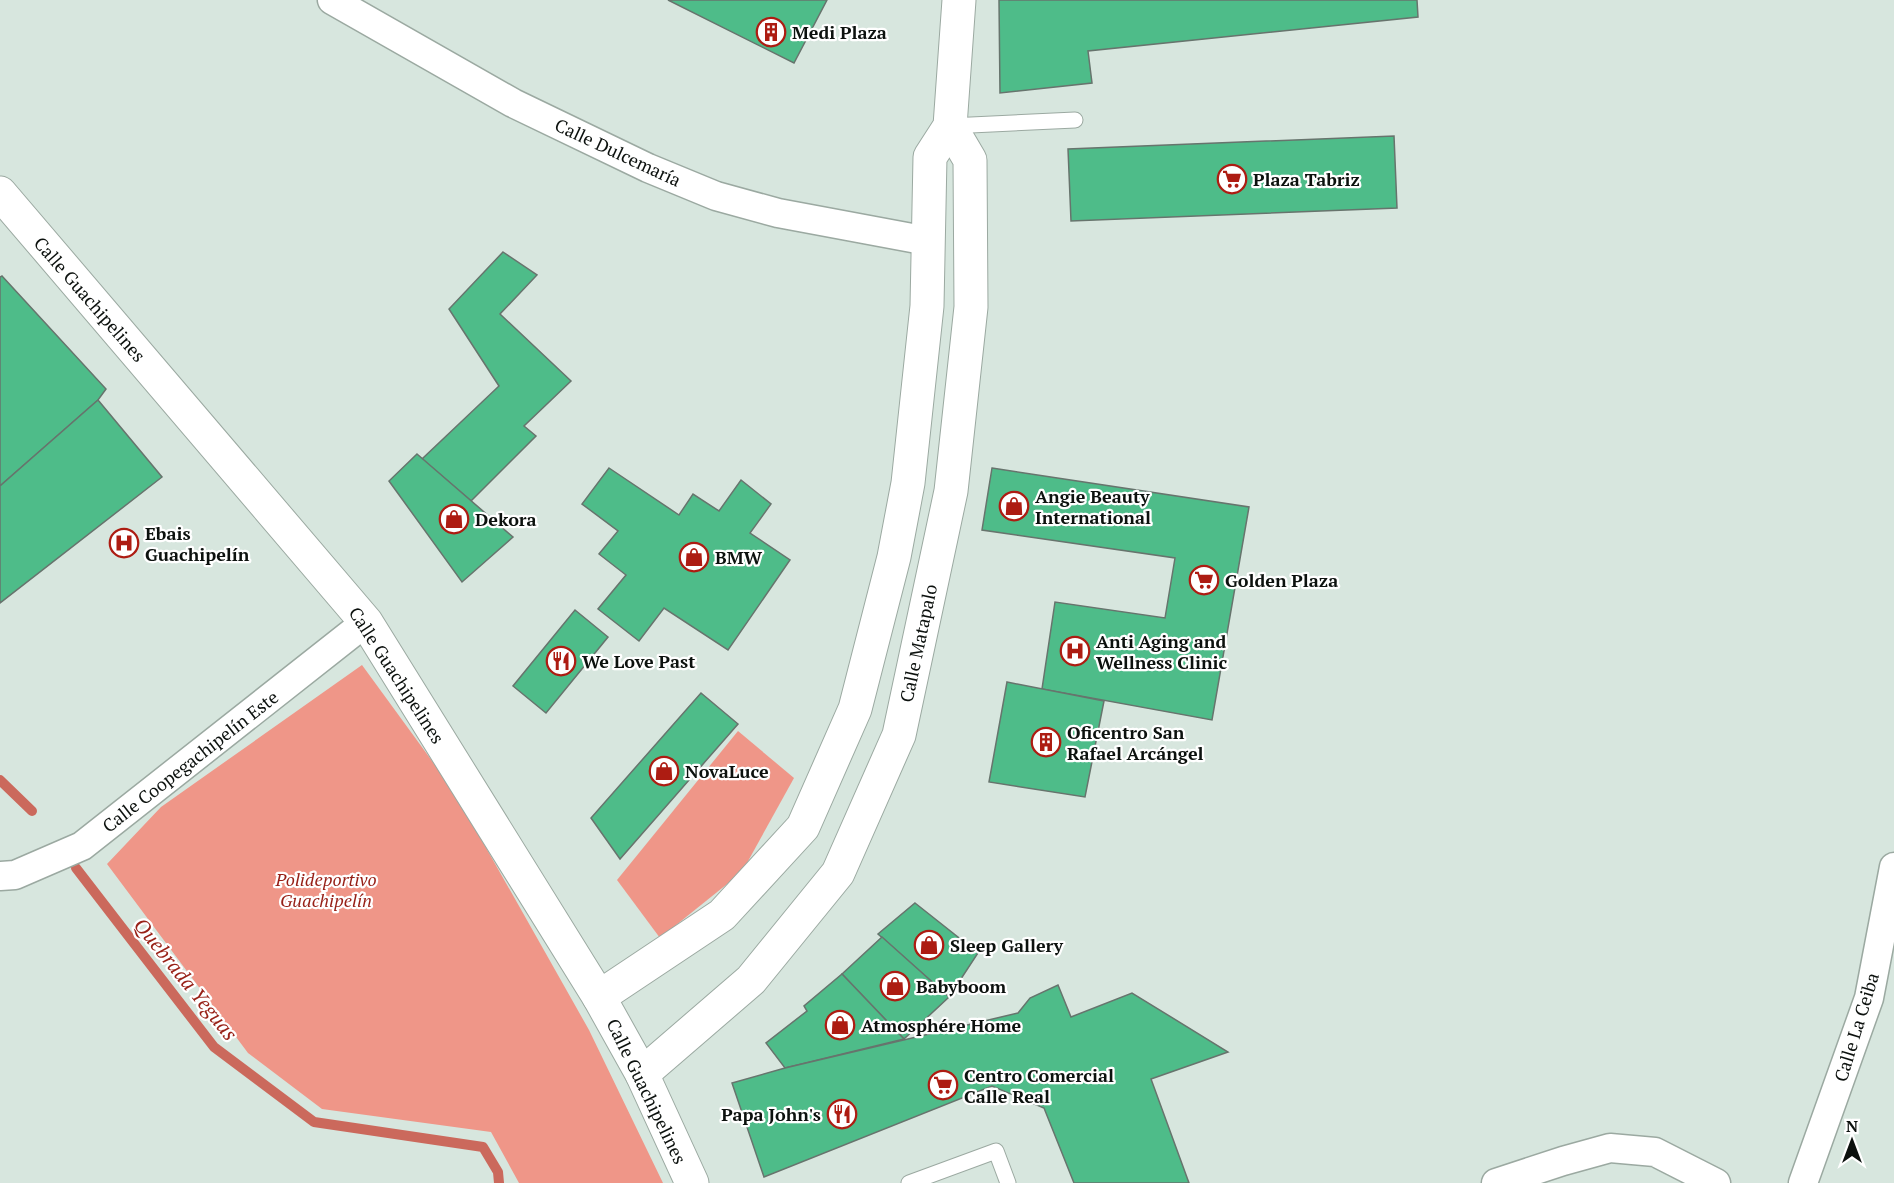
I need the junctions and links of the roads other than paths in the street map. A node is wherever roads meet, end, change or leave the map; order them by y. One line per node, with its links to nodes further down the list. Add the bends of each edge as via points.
1 (332, 0): 6 (street, Calle Dulcemaría, via 513,103 707,192 778,213)
2 (959, 0): 4 (street)
3 (1075, 120): 4 (lane)
4 (950, 126): 6 (street, via 930,157); 11 (street, Calle Matapalo, via 970,160 970,307 951,491 899,735 838,873 751,980)
5 (0, 194): 7 (street, Calle Guachipelines)
6 (928, 241): 10 (street, via 927,306 908,483 894,557 855,709 802,827 722,915)
7 (366, 622): 9 (street, Calle Coopegachipelín Este, via 82,846 15,875); 10 (street, Calle Guachipelines)
8 (1894, 867): 17 (street, Calle La Ceiba, via 1869,998)
9 (0, 876)
10 (599, 997): 11 (street, Calle Guachipelines)
11 (642, 1074): 12 (street, Calle Guachipelines)
12 (692, 1183)
13 (909, 1183): 14 (lane, via 996,1151)
14 (1008, 1183)
15 (1496, 1183): 16 (street, via 1610,1148 1655,1152)
16 (1716, 1183)
17 (1803, 1183)

